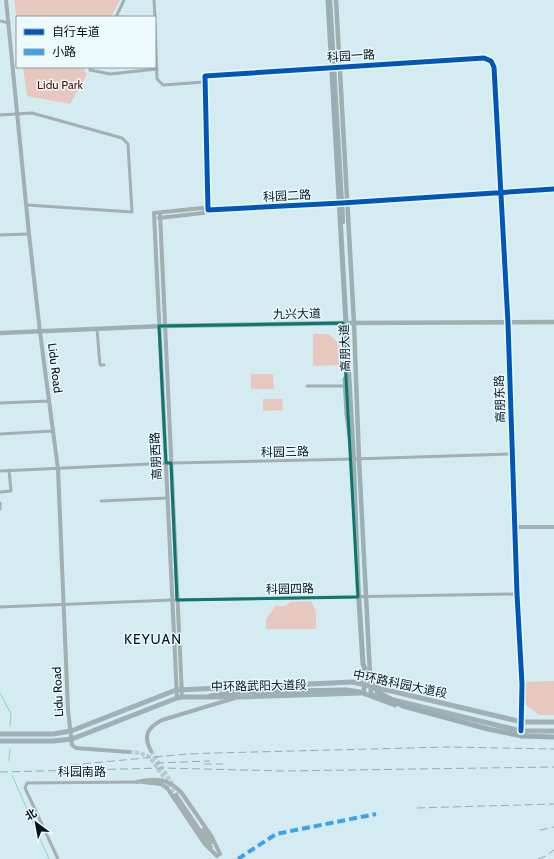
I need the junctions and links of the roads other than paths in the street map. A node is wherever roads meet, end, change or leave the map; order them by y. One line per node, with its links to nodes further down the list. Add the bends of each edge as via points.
1 (6, 0): 9 (street, Lidu Road)
2 (124, 0): 6 (street)
3 (154, 0): 7 (street)
4 (330, 0): 11 (main road, 高朋大道); 28 (highway, bridge)
5 (336, 0): 11 (main road, 高朋大道)
6 (116, 16)
7 (155, 16)
8 (0, 21): 9 (street)
9 (9, 23): 17 (street, Lidu Road)
10 (156, 46): 14 (street)
11 (337, 67): 13 (street, 科园一路, via 484,58 491,61); 15 (street, 科园一路); 21 (main road, 高朋大道)
12 (91, 68): 14 (street, via 90,70 110,74)
13 (494, 68): 20 (street, 高朋东路)
14 (157, 69): 16 (street, via 157,79 163,85)
15 (205, 76): 16 (street)
16 (205, 82): 23 (street)
17 (18, 114): 18 (street); 22 (street, Lidu Road); 22 (street, via 32,113 122,138 128,144 132,212)
18 (0, 115)
19 (554, 189): 20 (street, 科园二路)
20 (501, 192): 21 (street, 科园二路); 32 (street, 高朋东路)
21 (345, 203): 23 (street, 科园二路); 30 (main road, 高朋大道); 31 (main road, 高朋大道)
22 (26, 205): 26 (street, Lidu Road)
23 (208, 210): 24 (street, via 203,213)
24 (160, 215): 25 (street); 25 (street, 高朋西路, via 154,213); 34 (street, 高朋西路)
25 (154, 218): 33 (street, 高朋西路)
26 (29, 234): 27 (street); 36 (street, Lidu Road)
27 (0, 235)
28 (344, 308): 48 (highway, bridge, via 342,328 347,414 349,434); 72 (highway, bridge, via 363,664 378,692)
29 (554, 322): 32 (main road, 九兴大道)
30 (348, 323): 31 (main road, 九兴大道); 34 (main road, 九兴大道); 42 (main road, 高朋大道)
31 (354, 323): 32 (main road, 九兴大道); 48 (main road, 高朋大道)
32 (508, 323): 47 (street, 高朋东路)
33 (159, 326): 34 (main road, 九兴大道); 35 (main road, 九兴大道); 49 (street, 高朋西路)
34 (165, 326): 49 (street, 高朋西路)
35 (97, 329): 36 (main road, 九兴大道); 38 (street)
36 (40, 332): 37 (main road, 九兴大道); 43 (street, Lidu Road)
37 (0, 333)
38 (99, 352): 39 (street); 40 (street, via 100,365)
39 (103, 352)
40 (104, 365)
41 (307, 386): 42 (street)
42 (350, 386): 48 (main road, 高朋大道)
43 (49, 401): 44 (street); 45 (street, Lidu Road)
44 (0, 403)
45 (53, 431): 46 (street); 50 (street, Lidu Road)
46 (0, 434)
47 (512, 454): 48 (street, 科园三路); 58 (street, 高朋东路)
48 (357, 459): 49 (street, 科园三路); 61 (main road, 高朋大道)
49 (169, 463): 50 (street, 科园三路); 54 (street, 高朋西路); 62 (street, 高朋西路)
50 (58, 468): 51 (street, 科园三路); 63 (street, Lidu Road)
51 (9, 470): 52 (street, 科园三路); 53 (street, via 11,491)
52 (0, 471)
53 (0, 492)
54 (168, 498): 55 (street); 62 (street, 高朋西路)
55 (101, 501)
56 (0, 503): 57 (street)
57 (0, 509)
58 (515, 527): 59 (street); 60 (street, 高朋东路)
59 (554, 527)
60 (517, 594): 61 (street, 科园四路); 73 (street, 高朋东路)
61 (362, 597): 62 (street, 科园四路); 65 (main road, 高朋大道)
62 (174, 600): 63 (street, 科园四路); 66 (street, 高朋西路)
63 (64, 604): 64 (street, 科园四路); 75 (street, Lidu Road)
64 (0, 607)
65 (367, 686): 66 (main road, 中环路科园大道段, via 353,682); 67 (main road, 高朋大道); 68 (main road, 高朋大道); 73 (main road, 中环路科园大道段)
66 (178, 690): 71 (street, 高朋西路); 75 (main road)
67 (364, 693): 68 (main road, 中环路武阳大道段); 69 (main road, 中环路武阳大道段)
68 (371, 694): 76 (main road, 中环路武阳大道段)
69 (238, 695): 70 (highway); 72 (highway, bridge, via 346,690); 82 (street, via 155,724 150,728 147,738)
70 (210, 696): 71 (main road, 中环路武阳大道段)
71 (179, 697): 80 (main road, 中环路武阳大道段)
72 (403, 706): 79 (highway, bridge, via 522,736)
73 (522, 722): 74 (main road, 中环路科园大道段); 76 (street, 高朋东路)
74 (554, 722)
75 (71, 731): 78 (main road, via 53,734); 80 (street, Lidu Road)
76 (521, 731): 77 (main road, 中环路武阳大道段)
77 (554, 731)
78 (0, 734)
79 (554, 737)
80 (72, 738): 81 (main road, 中环路武阳大道段, via 54,741); 83 (street, via 73,747)
81 (0, 741)
82 (151, 751)
83 (129, 752)
84 (137, 782): 85 (street, via 161,784); 85 (street, via 161,779 171,784); 87 (street, 科园南路, via 27,783 25,788)
85 (177, 795): 86 (street)
86 (218, 856): 88 (street)
87 (58, 859)
88 (223, 859)

